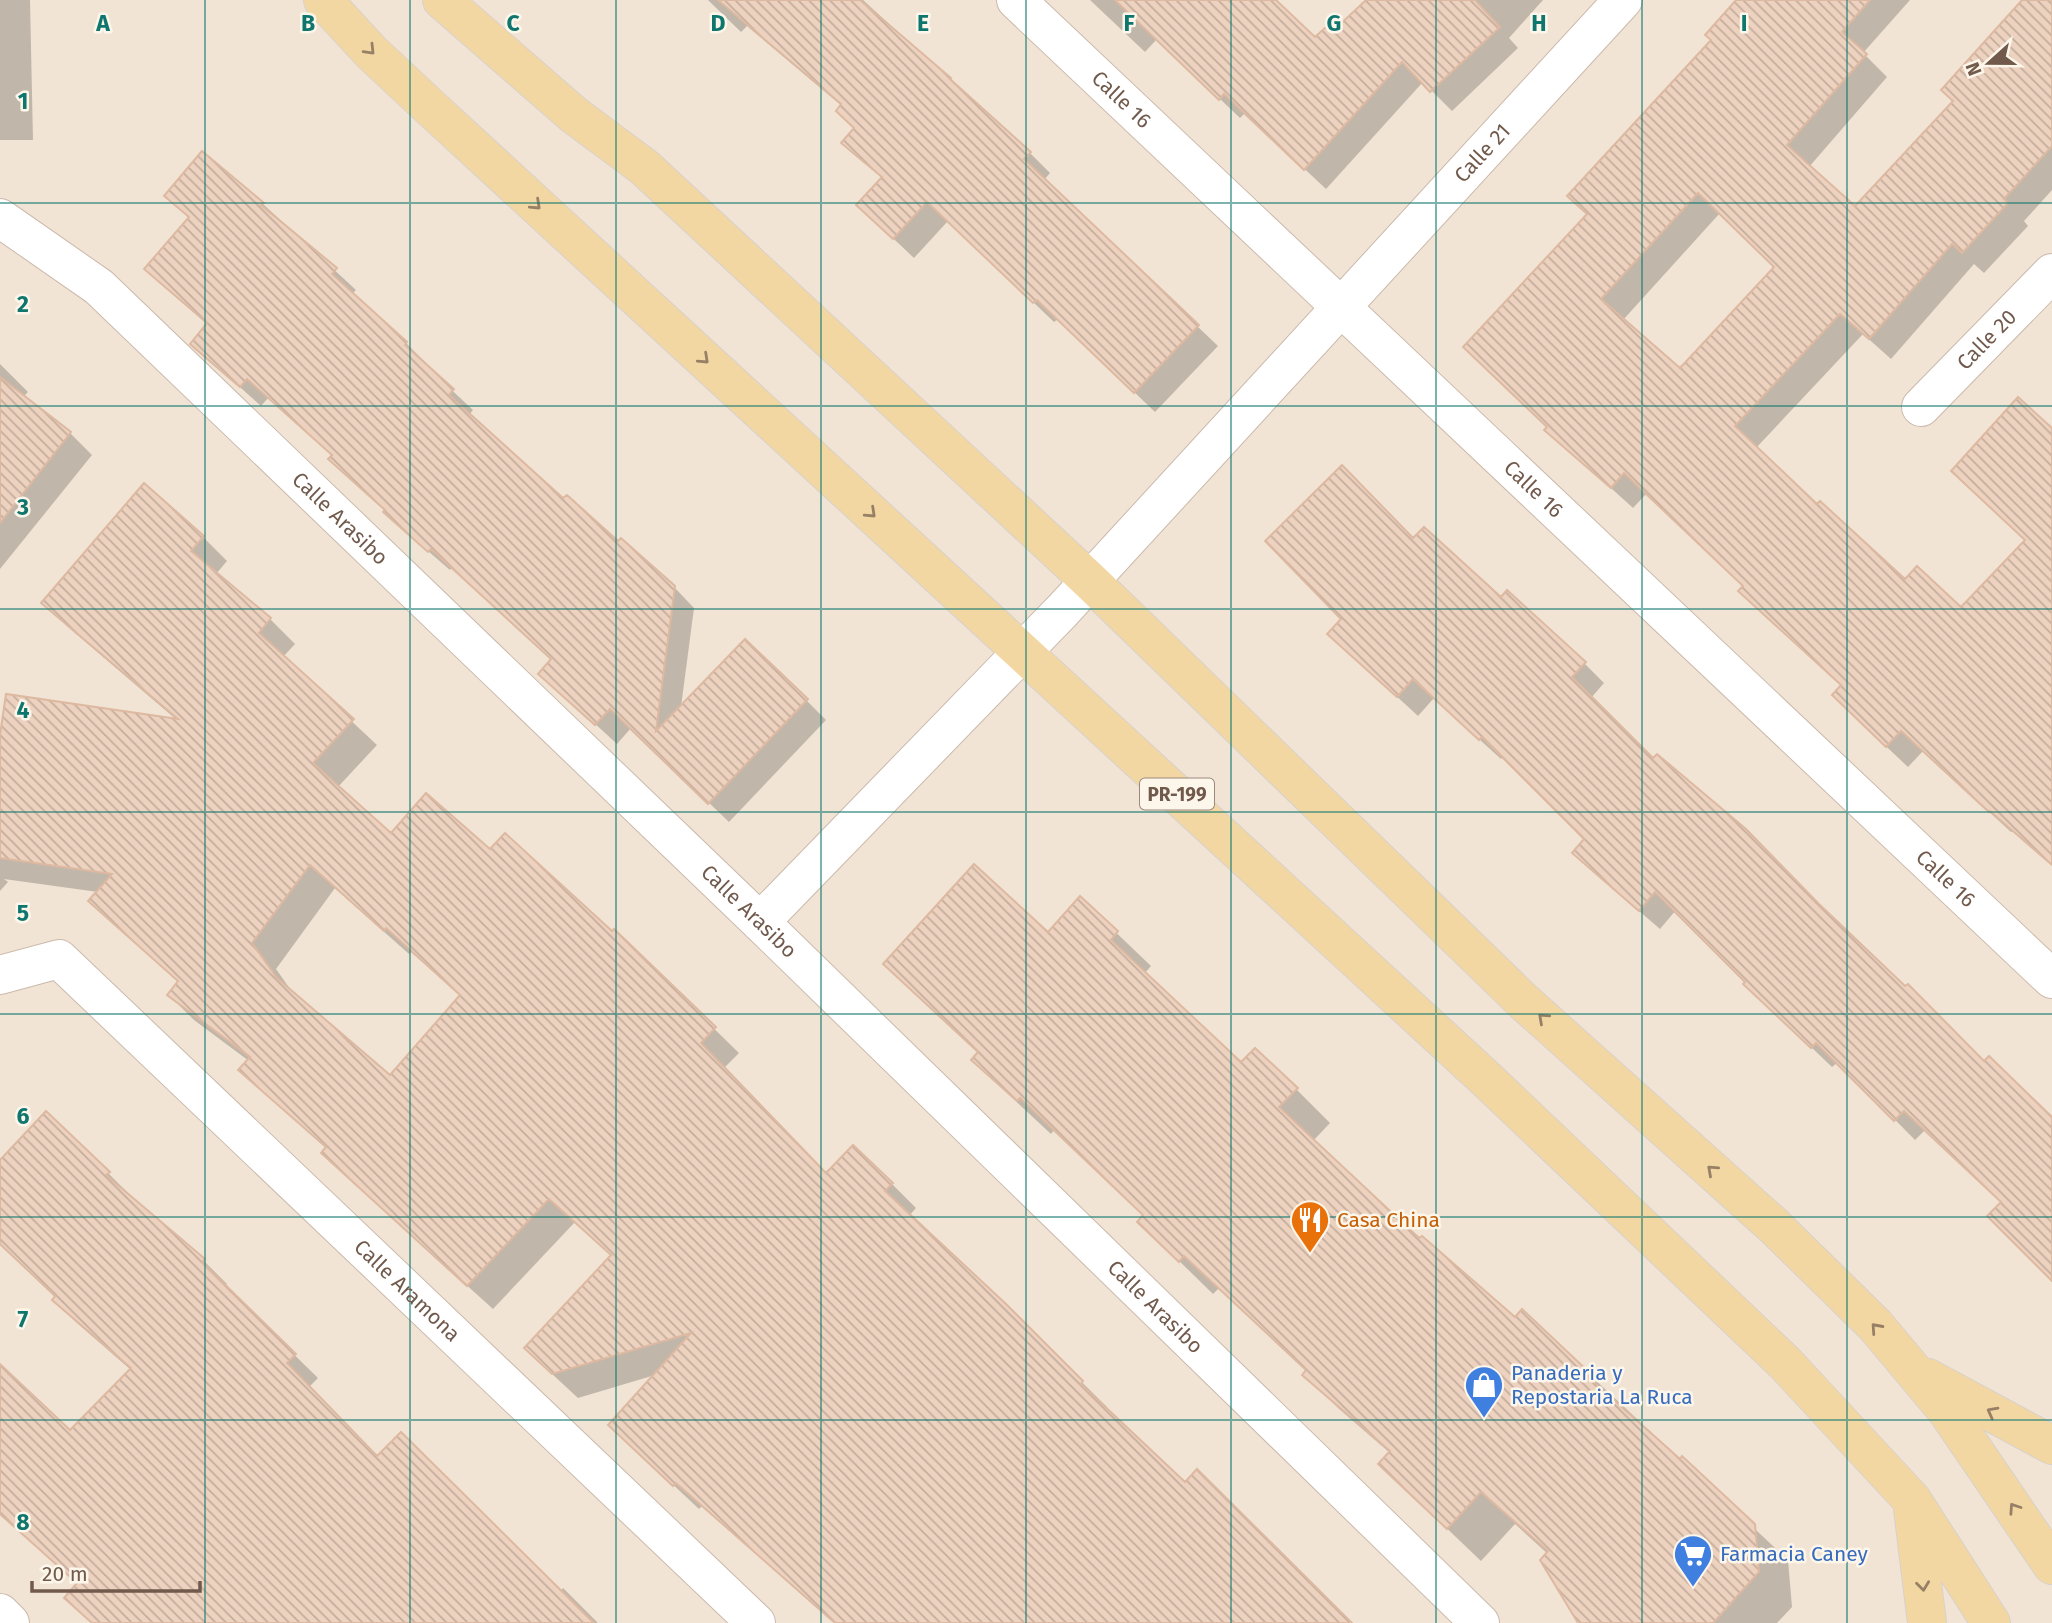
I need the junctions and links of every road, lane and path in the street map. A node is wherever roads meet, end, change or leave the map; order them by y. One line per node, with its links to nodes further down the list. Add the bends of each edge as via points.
1 (323, 0): 10 (main road, PR-199, one-way to 10, via 370,52)
2 (442, 0): 9 (main road, via 573,115 644,167)
3 (1016, 0): 7 (street, Calle 16)
4 (1623, 0): 7 (street, Calle 21)
5 (0, 218): 11 (street, Calle Arasibo, via 99,286)
6 (2051, 276): 8 (street, Calle 20)
7 (1341, 307): 9 (street, Calle 21); 13 (street, Calle 16)
8 (1922, 407)
9 (1090, 581): 10 (street, Calle 21); 14 (main road, one-way to 9, via 1875,1325 1774,1226 1524,1002)
10 (1023, 652): 11 (street, Calle 21); 16 (main road, PR-199, via 1485,1078 1765,1344)
11 (760, 922): 21 (street, Calle Arasibo)
12 (0, 975): 20 (street, Calle Aramona, via 59,959)
13 (2052, 979)
14 (1912, 1370): 15 (main road, one-way to 14); 17 (main road, one-way to 14, via 1947,1411)
15 (2052, 1445)
16 (1912, 1500): 22 (main road, one-way to 22); 23 (main road, PR-199)
17 (2052, 1565)
18 (0, 1613): 19 (street)
19 (10, 1623)
20 (756, 1623)
21 (1480, 1623)
22 (1927, 1623)
23 (1991, 1623)

